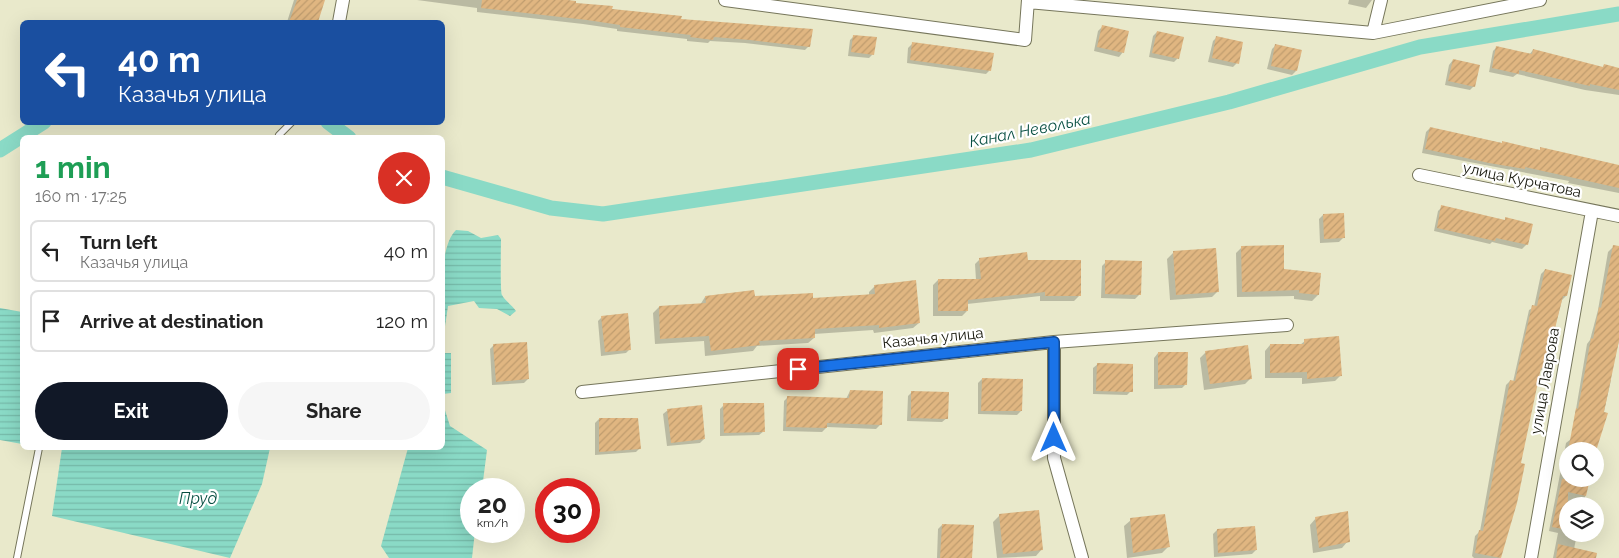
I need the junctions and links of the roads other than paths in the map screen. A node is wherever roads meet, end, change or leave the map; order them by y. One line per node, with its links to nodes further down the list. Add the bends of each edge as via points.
1 (343, 0): 6 (street)
2 (1381, 0): 7 (street)
3 (1540, 0): 7 (street)
4 (733, 1): 5 (street, via 1025,40)
5 (1028, 1): 7 (street)
6 (339, 20)
7 (1373, 33)
8 (289, 125): 9 (lane)
9 (278, 135)
10 (1419, 175): 11 (street, улица Курчатова)
11 (1592, 211): 12 (street, улица Курчатова); 19 (street, улица Лаврова)
12 (1619, 216)
13 (1288, 325): 14 (street, Казачья улица)
14 (1054, 342): 15 (street, Казачья улица); 18 (street, via 1054,458)
15 (582, 392)
16 (39, 450): 17 (lane)
17 (17, 558)
18 (1082, 558)
19 (1531, 558)

